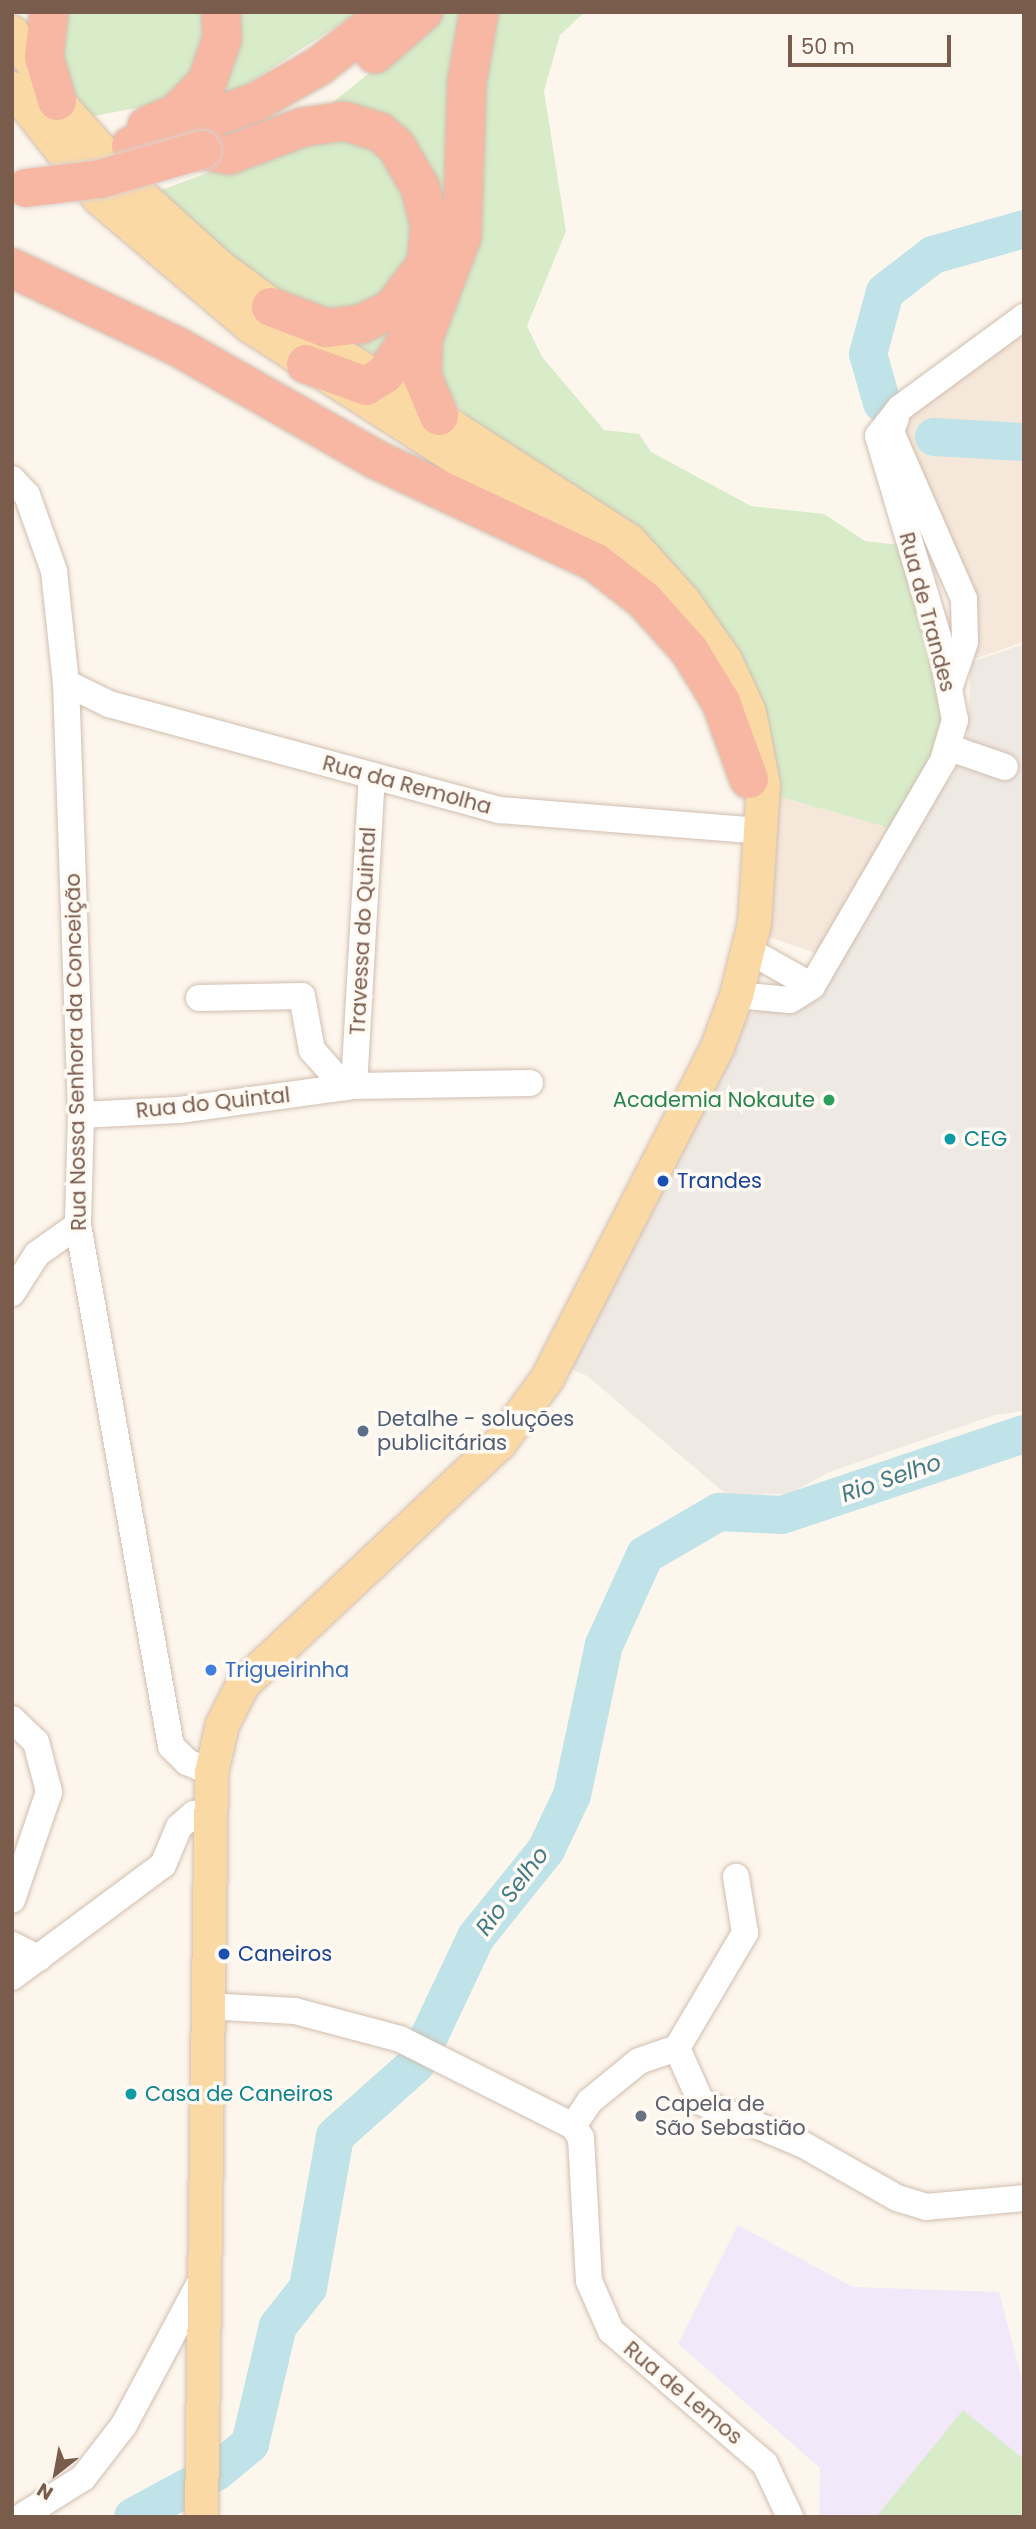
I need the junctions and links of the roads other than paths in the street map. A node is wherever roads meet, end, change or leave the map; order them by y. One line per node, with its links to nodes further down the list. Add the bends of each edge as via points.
1 (49, 12): 8 (highway, via 44,57)
2 (221, 12): 10 (highway, via 222,39 207,82 177,113 145,127)
3 (389, 12): 9 (highway, via 287,86)
4 (423, 12): 9 (highway, via 334,83)
5 (479, 12): 13 (highway, via 467,81 466,213)
6 (12, 32): 8 (main road)
7 (12, 88): 16 (main road, via 99,198 222,304)
8 (57, 101): 14 (main road, via 145,199)
9 (195, 140): 10 (highway); 11 (highway, bridge, via 100,179); 14 (highway, via 229,155 303,127 344,121 372,128 396,146 420,187 430,226 426,264 392,309 361,324 326,328)
10 (131, 146): 11 (highway)
11 (17, 181)
12 (12, 268): 26 (highway, via 178,347 375,459 595,562 644,600 689,650 721,702)
13 (441, 287): 17 (highway); 19 (highway, via 421,354)
14 (271, 307): 17 (main road)
15 (1024, 317): 18 (street, Rua de Trandes)
16 (306, 364): 17 (highway, via 357,385); 26 (main road, via 568,526 657,594 726,691)
17 (380, 379): 19 (main road)
18 (900, 408): 22 (street, Rua de Trandes, via 878,436 881,462); 22 (street, via 891,432 964,599 965,642)
19 (439, 416): 27 (main road, via 597,516 683,600 725,660 749,712 763,784)
20 (12, 479): 21 (street, Rua Nossa Senhora da Conceição, via 27,495 54,571)
21 (66, 683): 25 (street, Rua da Remolha, via 109,704); 34 (street, Rua Nossa Senhora da Conceição)
22 (949, 687): 23 (street, Rua de Trandes, via 956,720)
23 (947, 747): 24 (street); 29 (street, Rua de Trandes, via 910,826)
24 (1005, 767)
25 (372, 776): 27 (street, Rua da Remolha, via 499,810); 33 (street, Travessa do Quintal)
26 (749, 779): 27 (main road)
27 (760, 831): 28 (main road)
28 (748, 950): 29 (street); 30 (main road)
29 (811, 986): 30 (street, via 790,1000)
30 (736, 995): 38 (main road, via 711,1059 526,1412 243,1683 222,1724)
31 (199, 998): 33 (street, via 302,996 312,1049)
32 (530, 1083): 33 (street, Rua do Quintal)
33 (350, 1086): 34 (street, Rua do Quintal, via 179,1110)
34 (81, 1115): 35 (street, Rua Nossa Senhora da Conceição)
35 (78, 1226): 36 (street, via 37,1254); 38 (street, Rua Nossa Senhora da Conceição, via 171,1746)
36 (12, 1293)
37 (12, 1719): 41 (street, via 36,1742 48,1792)
38 (211, 1772): 39 (main road)
39 (211, 1814): 43 (street, via 194,1814 178,1828 163,1865); 45 (main road)
40 (736, 1877): 46 (street, via 745,1933)
41 (12, 1900)
42 (12, 1945): 43 (street)
43 (39, 1958): 44 (street)
44 (12, 1977)
45 (207, 2006): 47 (street, via 295,2011 400,2039); 49 (main road)
46 (677, 2048): 47 (street, via 639,2061 590,2101); 48 (street, via 701,2102 802,2144 897,2198 926,2207)
47 (577, 2132): 52 (street, Rua de Lemos, via 589,2281 611,2331 765,2464)
48 (1024, 2198)
49 (206, 2269): 50 (main road); 51 (street, via 124,2425 83,2478)
50 (201, 2516)
51 (21, 2517)
52 (790, 2517)

